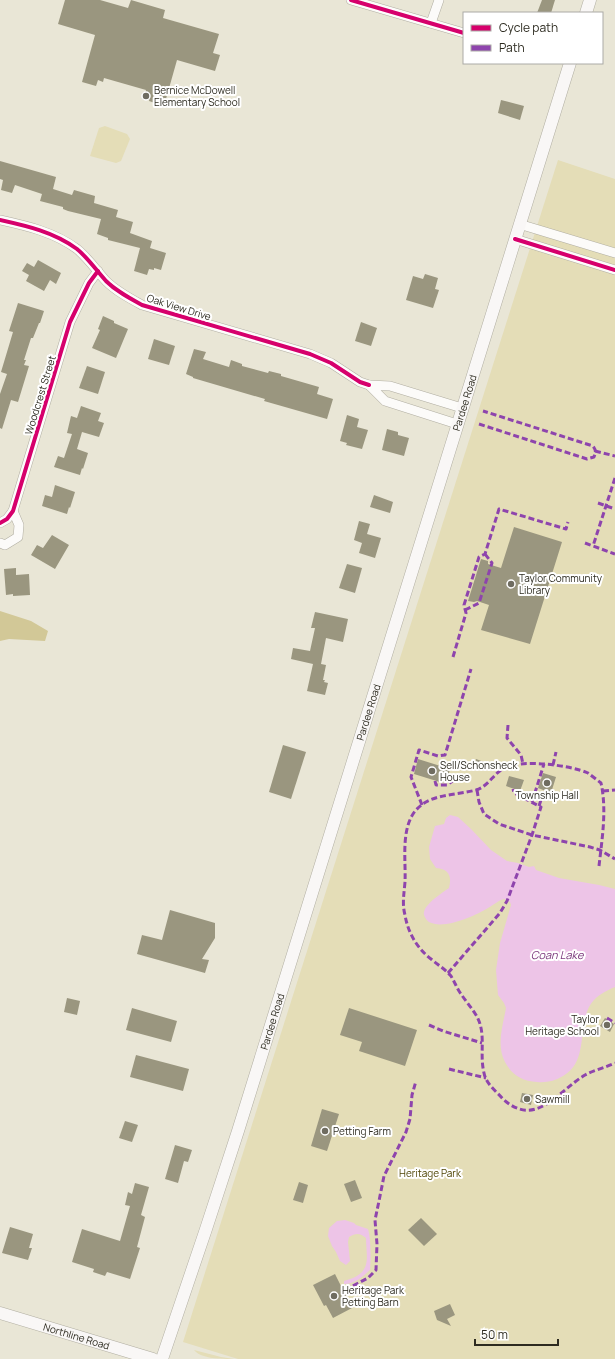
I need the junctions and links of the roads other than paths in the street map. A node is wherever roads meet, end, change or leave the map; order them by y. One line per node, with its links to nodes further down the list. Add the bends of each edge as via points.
1 (351, 0): 5 (street)
2 (439, 0): 5 (street)
3 (590, 0): 4 (main road)
4 (586, 12)
5 (431, 23): 6 (street)
6 (463, 33)
7 (569, 64): 9 (main road, Pardee Road)
8 (0, 220): 13 (street, Oak View Drive, via 60,238 78,250)
9 (519, 224): 10 (main road, Pardee Road); 11 (street)
10 (515, 239): 12 (street); 15 (main road, Pardee Road)
11 (615, 253)
12 (615, 270)
13 (98, 271): 14 (street, Oak View Drive, via 117,290 142,305 310,354); 17 (street, Woodcrest Street, via 89,283 70,322)
14 (369, 385): 15 (street, Oak View Drive, via 390,386); 16 (street, Oak View Drive, via 385,401)
15 (462, 408): 16 (main road, Pardee Road)
16 (457, 424): 22 (main road, Pardee Road, via 236,1137)
17 (13, 511): 18 (street, via 7,520); 19 (street, via 19,525 18,537 5,545)
18 (0, 523)
19 (0, 543)
20 (0, 1313): 21 (main road, Northline Road)
21 (154, 1359)
22 (162, 1359)

